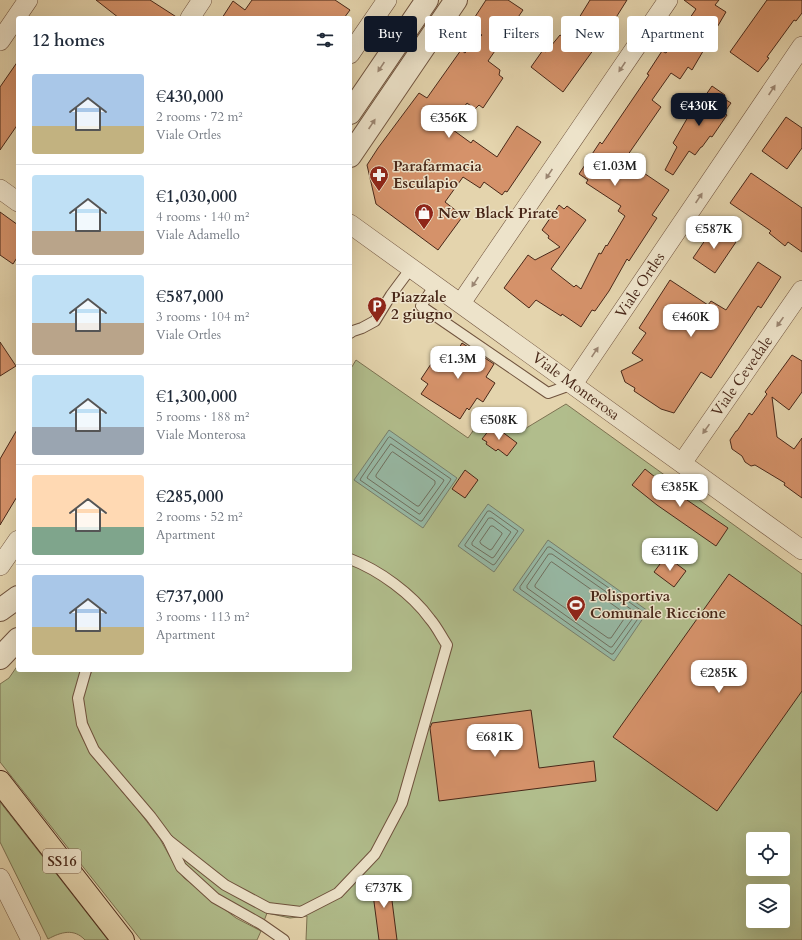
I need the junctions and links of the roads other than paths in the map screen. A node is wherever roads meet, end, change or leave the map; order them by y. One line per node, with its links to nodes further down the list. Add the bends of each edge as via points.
1 (28, 0): 6 (street)
2 (387, 0): 10 (street)
3 (427, 0): 11 (street, one-way to 11)
4 (456, 0): 12 (street, one-way to 4)
5 (668, 0): 19 (street, one-way to 19)
6 (17, 16)
7 (16, 18): 8 (street)
8 (0, 41)
9 (802, 46): 21 (street, Viale Ortles, one-way to 9)
10 (352, 51)
11 (352, 110)
12 (352, 153)
13 (0, 189): 14 (street)
14 (16, 201)
15 (352, 225): 16 (street, Viale Monterosa)
16 (411, 268): 17 (street, Viale Monterosa); 20 (lane, via 375,321)
17 (435, 285): 19 (street, Viale Monterosa); 21 (lane, via 421,306 548,393)
18 (802, 290): 22 (street, Viale Cevedale, one-way to 22)
19 (461, 303): 21 (street, Viale Monterosa)
20 (352, 332)
21 (573, 384): 22 (street, Viale Monterosa)
22 (682, 463): 23 (street, Viale Monterosa)
23 (799, 541)
24 (16, 543): 26 (street)
25 (352, 560): 33 (lane, via 382,576 411,597 447,645 402,803 375,854 338,893 301,912 268,908 225,885)
26 (0, 566)
27 (16, 598): 28 (street)
28 (0, 610)
29 (16, 640): 30 (street)
30 (0, 658)
31 (85, 672): 33 (lane, via 78,698 82,724 94,750)
32 (0, 782): 36 (main road, SS16)
33 (168, 840): 37 (lane, via 181,867 215,898)
34 (0, 878): 35 (street)
35 (31, 940)
36 (123, 940)
37 (284, 940)

